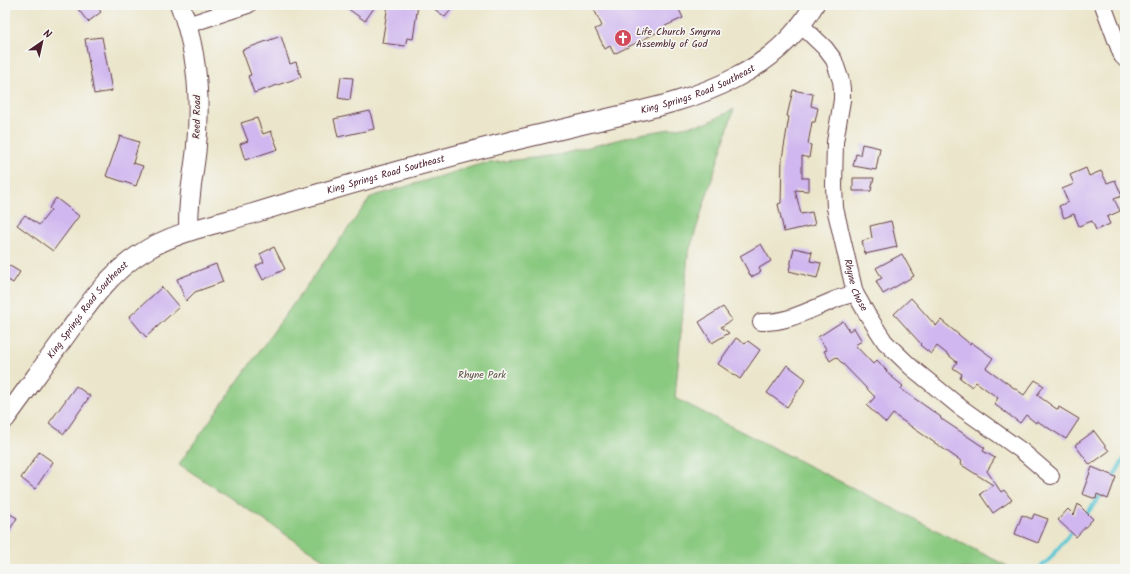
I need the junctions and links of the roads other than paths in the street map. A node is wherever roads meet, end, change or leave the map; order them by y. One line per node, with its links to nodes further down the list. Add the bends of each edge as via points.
1 (180, 5): 5 (street, Reed Road)
2 (248, 5): 5 (street)
3 (814, 5): 6 (street, King Springs Road Southeast)
4 (1103, 5): 7 (street)
5 (187, 25): 8 (street, Reed Road, via 198,100)
6 (801, 25): 8 (street, King Springs Road Southeast, via 781,48 758,66 720,86 644,110 437,160); 9 (street, Rhyne Chase, via 834,60 842,85 835,142 836,215)
7 (1125, 60)
8 (189, 231): 11 (street, King Springs Road Southeast, via 152,246 117,271 88,305)
9 (856, 293): 10 (street, via 790,318); 12 (street, Rhyne Chase, via 885,342 911,367)
10 (761, 322)
11 (5, 419)
12 (1051, 476)

